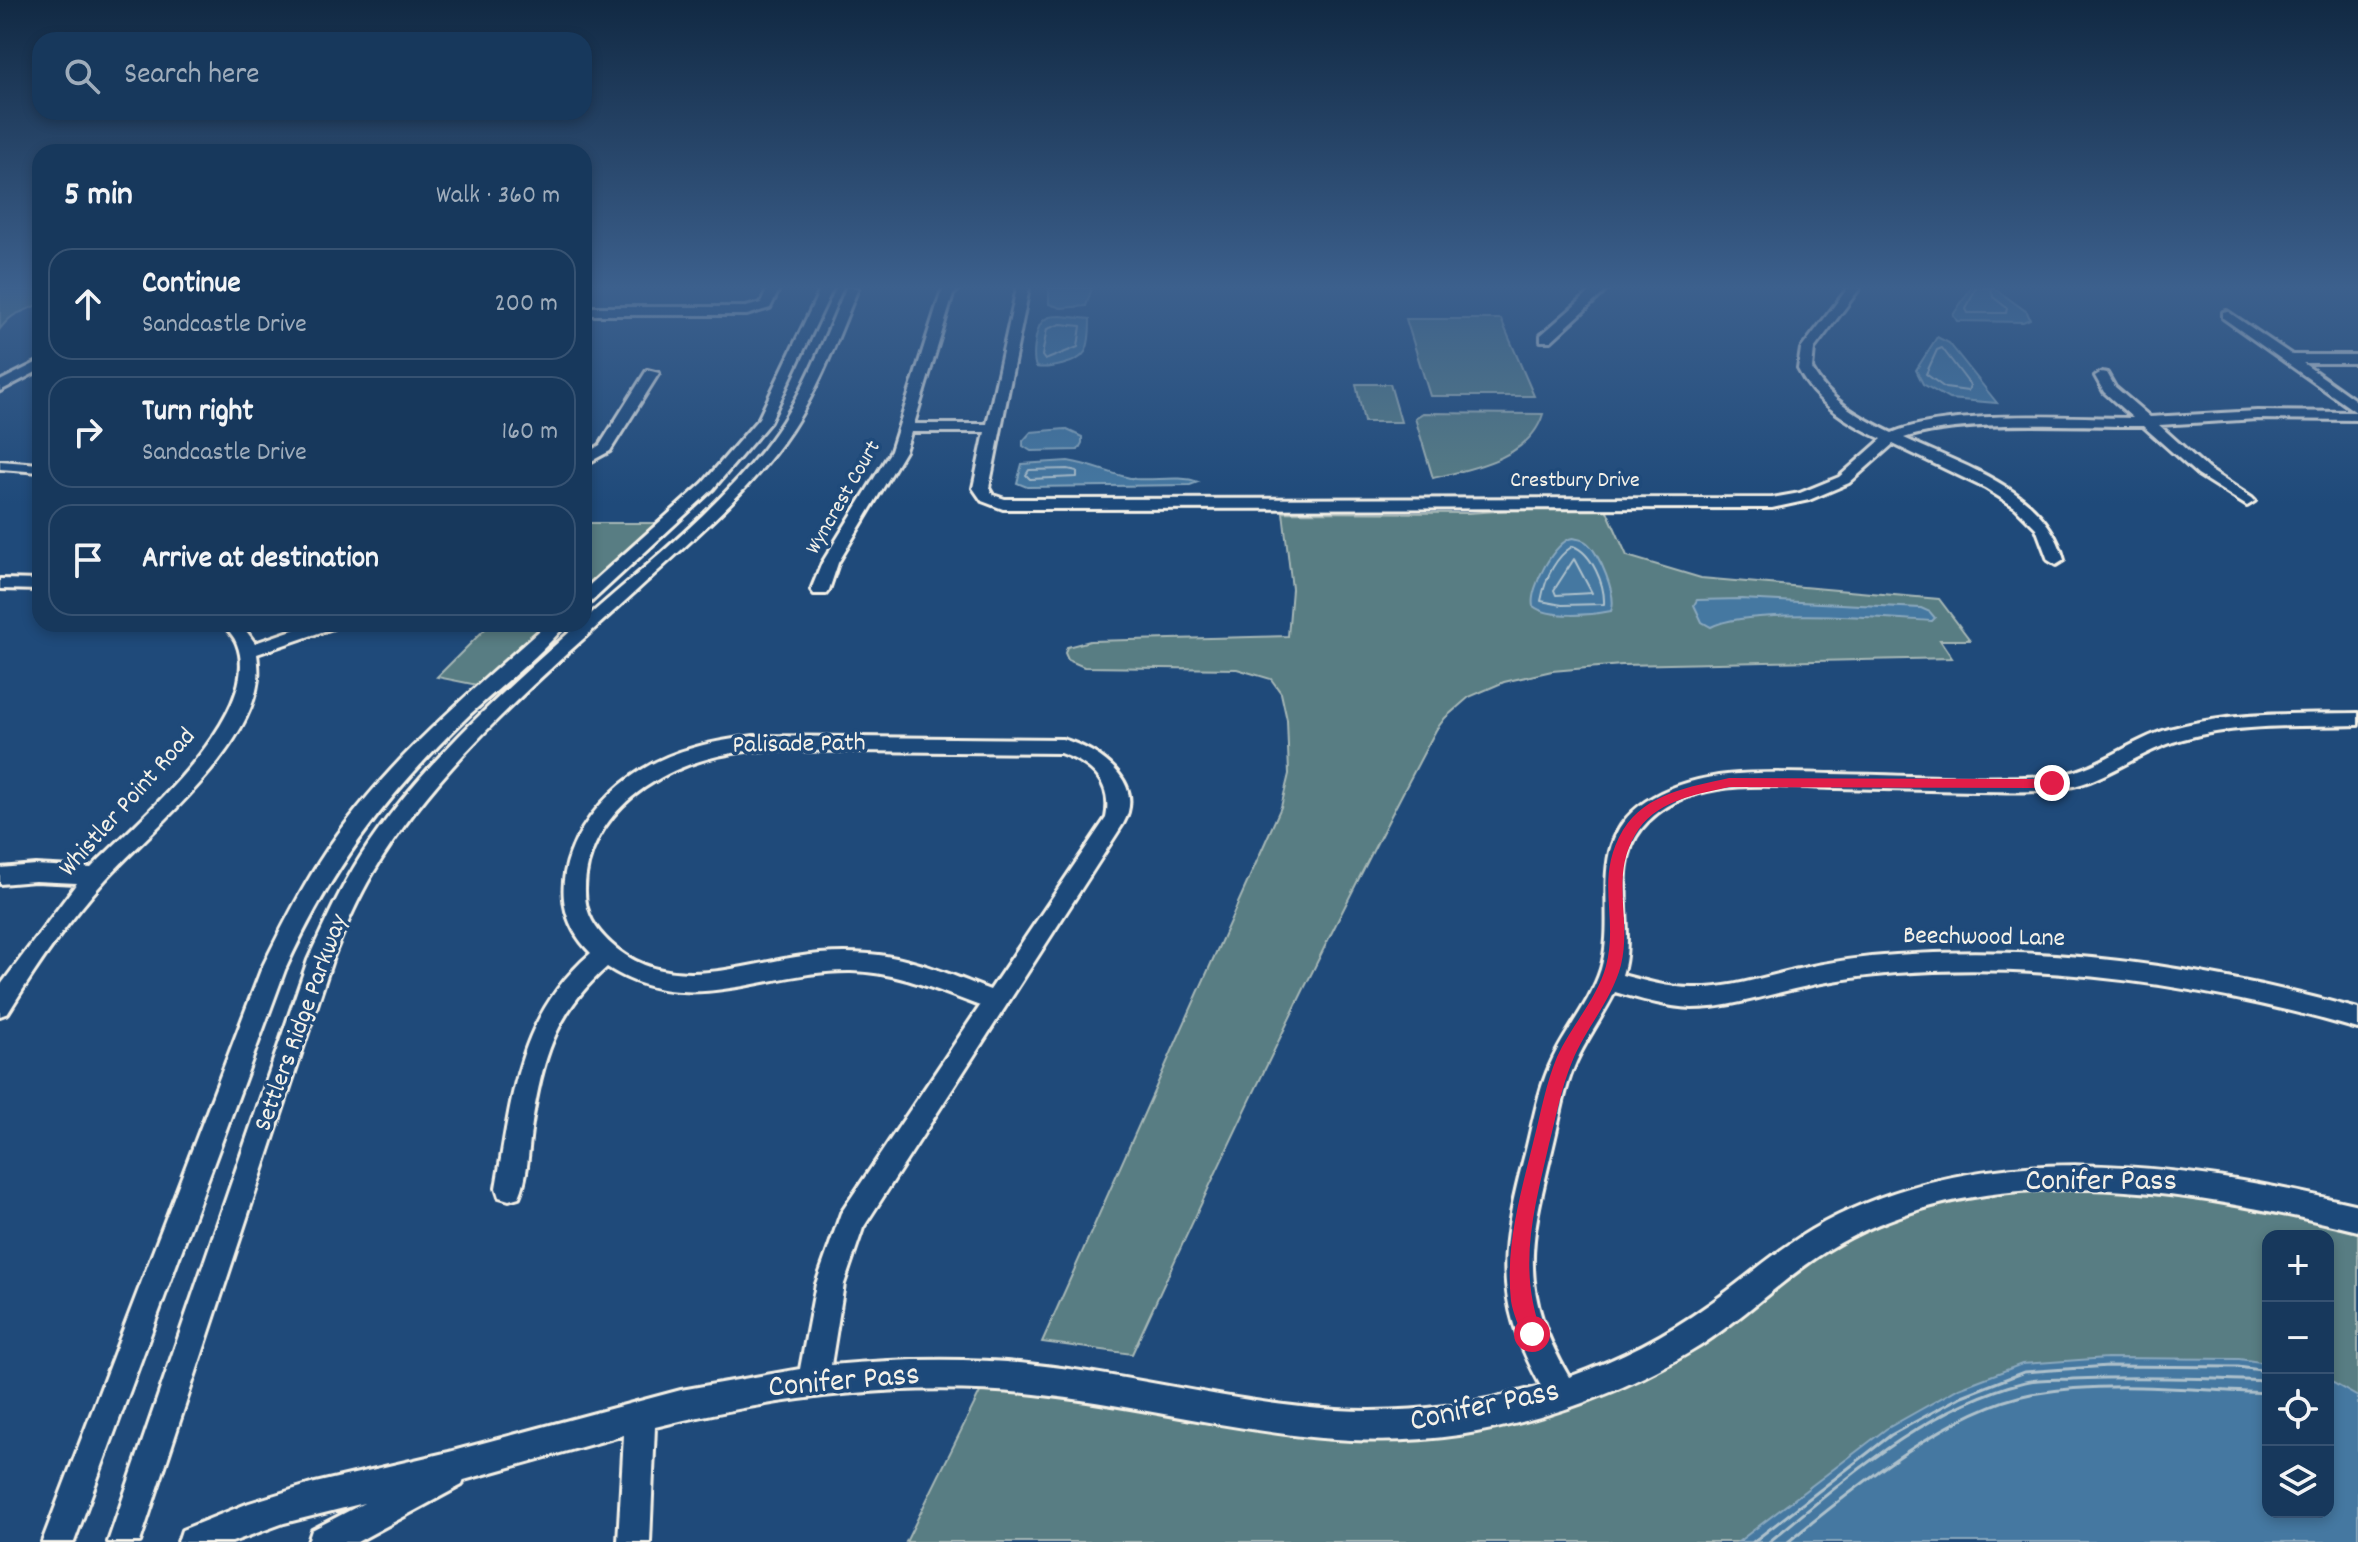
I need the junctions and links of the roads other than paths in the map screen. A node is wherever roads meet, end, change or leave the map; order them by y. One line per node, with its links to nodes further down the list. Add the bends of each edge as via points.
1 (793, 360): 25 (street, via 765,419 708,486)
2 (821, 360): 26 (street, Settlers Ridge Parkway, via 803,402 754,468)
3 (926, 360): 14 (street, Wyncrest Court)
4 (1008, 360): 15 (street, Crestbury Drive)
5 (1804, 360): 16 (street, via 1817,388)
6 (2291, 360): 11 (street)
7 (32, 369): 10 (street)
8 (652, 373): 17 (street, via 605,448)
9 (2102, 376): 13 (street)
10 (0, 387)
11 (2358, 408)
12 (2358, 416): 13 (street, Crestbury Drive)
13 (2146, 422): 16 (street, Crestbury Drive, via 1962,423); 20 (street, via 2212,479)
14 (905, 428): 15 (street, Wyncrest Court); 24 (street, Wyncrest Court, via 897,454 832,559)
15 (994, 428): 16 (street, Crestbury Drive, via 981,490 990,500 1013,504 1772,503 1804,497 1844,480)
16 (1894, 438): 21 (street, via 2026,509 2042,525)
17 (592, 456)
18 (0, 465): 19 (street)
19 (32, 467)
20 (2247, 501)
21 (2056, 560)
22 (0, 584): 23 (street)
23 (32, 585)
24 (820, 590)
25 (592, 592)
26 (592, 624)
27 (237, 632): 31 (street)
28 (304, 632): 31 (street)
29 (548, 632): 46 (street, Settlers Ridge Parkway, via 398,772 331,857 297,917 267,984)
30 (583, 632): 47 (street, Settlers Ridge Parkway, via 464,744 401,815 337,921)
31 (249, 651): 34 (street, Whistler Point Road, via 248,688 234,724)
32 (2358, 719): 36 (street, via 2267,722 2180,733 2140,746 2076,781 1765,780 1729,782 1674,796 1640,819 1620,851 1613,881 1617,945)
33 (0, 876): 34 (street)
34 (96, 876): 38 (street, Whistler Point Road)
35 (605, 955): 37 (street, Palisade Path, via 628,969 682,982 737,980 822,963 883,965); 37 (street, Palisade Path, via 584,931 574,907 577,863 614,800 692,754 754,743 1041,745 1080,751 1105,767 1114,780 1120,806 1116,819); 40 (street, via 565,990 541,1031)
36 (1608, 981): 39 (street, Beechwood Lane, via 1689,998 1724,997 1804,977 1894,964 2052,964 2198,983); 43 (street, via 1555,1087 1520,1229 1521,1303)
37 (995, 1002): 42 (street, Palisade Path, via 851,1222 830,1284)
38 (0, 1006)
39 (2358, 1019)
40 (509, 1188)
41 (2358, 1218): 43 (street, Conifer Pass, via 2282,1199 2158,1180 2030,1180 1949,1191 1840,1229 1784,1263 1676,1343)
42 (813, 1383): 43 (street, Conifer Pass, via 898,1376 1042,1380 1271,1420 1337,1426 1456,1421); 44 (street, Conifer Pass)
43 (1562, 1394)
44 (640, 1416): 45 (street, Conifer Pass); 50 (street)
45 (472, 1463): 48 (street, Conifer Pass, via 259,1515); 49 (street, Conifer Pass)
46 (58, 1542)
47 (124, 1542)
48 (194, 1542)
49 (324, 1542)
50 (634, 1542)

